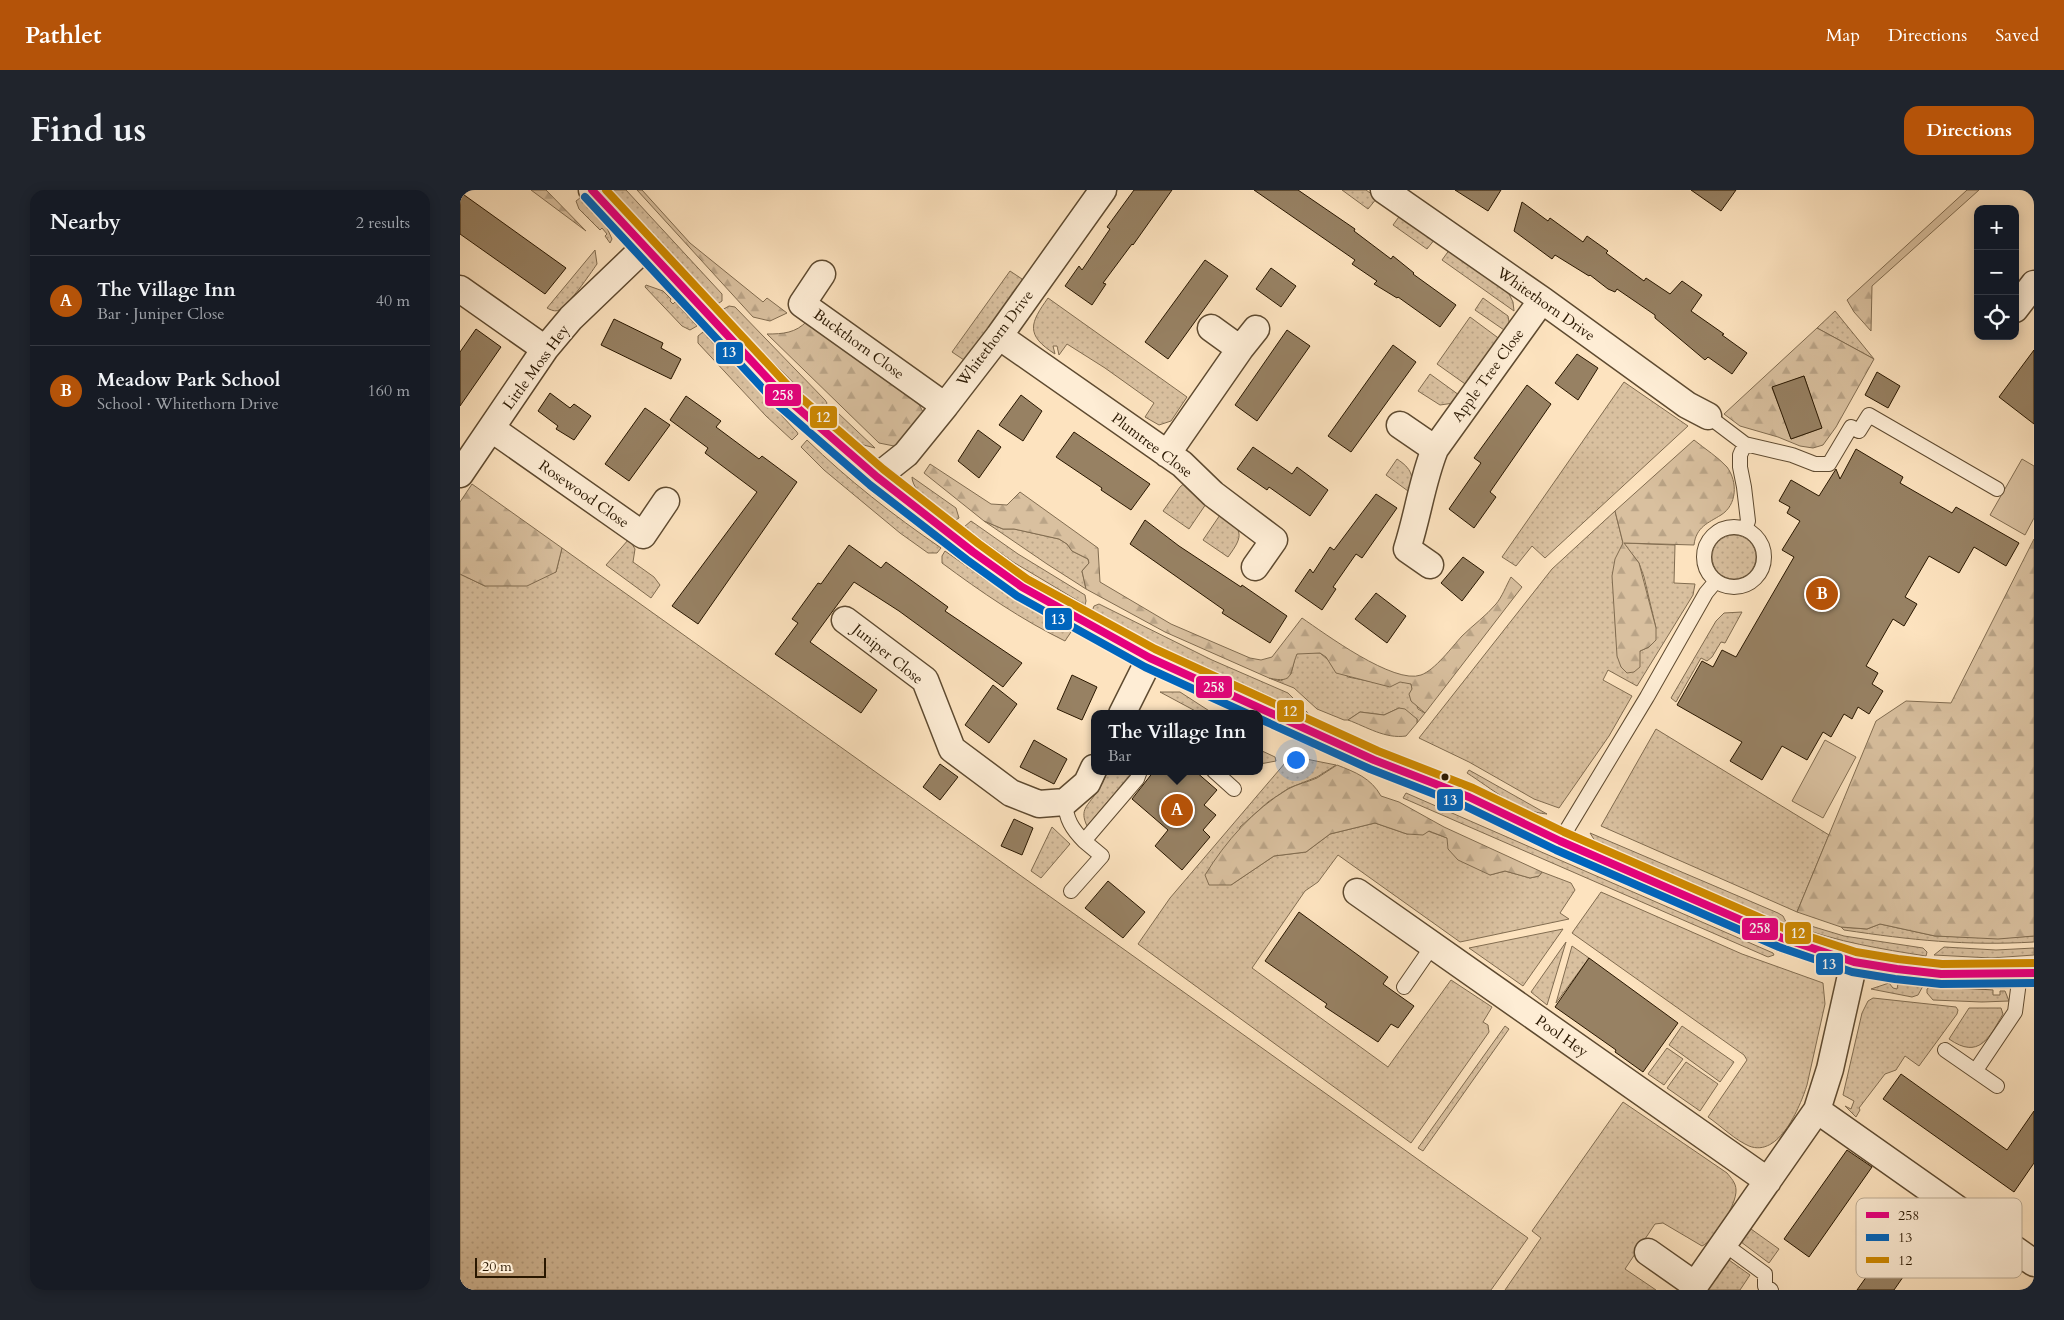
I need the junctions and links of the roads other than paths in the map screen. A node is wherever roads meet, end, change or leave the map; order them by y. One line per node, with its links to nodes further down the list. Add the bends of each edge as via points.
1 (592, 190): 4 (street)
2 (1103, 190): 12 (street, Whitethorn Drive)
3 (1384, 190): 8 (street, Whitethorn Drive)
4 (644, 248): 13 (street, Little Moss Hey, via 571,318); 23 (street, via 785,397)
5 (822, 274): 15 (street, Buckthorn Close, via 802,304)
6 (2034, 284): 9 (street)
7 (460, 289): 13 (street)
8 (1542, 300): 16 (street, Whitethorn Drive, via 1687,405); 20 (street, Apple Tree Close)
9 (2019, 304)
10 (1211, 328): 14 (street)
11 (1256, 329): 14 (street)
12 (999, 336): 15 (street, Whitethorn Drive); 21 (street, Plumtree Close)
13 (545, 348): 18 (street, Little Moss Hey)
14 (1240, 349): 21 (street)
15 (945, 406): 23 (street, Whitethorn Drive, via 906,454)
16 (1708, 416): 19 (lane)
17 (1400, 424): 20 (street)
18 (492, 428): 22 (street, Little Moss Hey); 25 (street, Rosewood Close, via 643,535)
19 (1745, 444): 24 (lane, via 1815,464 1829,464 1851,427 1860,431 1869,415); 26 (lane, via 1740,455 1748,520)
20 (1434, 449): 27 (street, Apple Tree Close, via 1408,548)
21 (1167, 454): 28 (street, Plumtree Close, via 1274,540)
22 (460, 474)
23 (877, 477): 31 (street, via 1022,587)
24 (1997, 489)
25 (666, 501)
26 (1745, 529): 29 (lane, via 1726,528 1710,539 1705,566); 29 (lane, via 1754,535 1762,548 1764,562 1760,572 1745,586 1735,588)
27 (1430, 565)
28 (1255, 568)
29 (1716, 582): 39 (lane, via 1706,593)
30 (845, 620): 37 (street, Juniper Close, via 925,680 952,749 1011,792 1039,804)
31 (1150, 658): 32 (street); 39 (street, via 1374,760 1469,797)
32 (1124, 710)
33 (1091, 774): 37 (street, via 1087,783)
34 (1138, 775): 38 (lane)
35 (1218, 775): 36 (lane)
36 (1234, 789)
37 (1065, 802): 38 (lane, via 1070,825)
38 (1084, 841): 40 (lane, via 1102,856)
39 (1560, 841): 43 (street, via 1773,934)
40 (1072, 891)
41 (1357, 892): 42 (street, Pool Hey)
42 (1433, 946): 45 (lane); 50 (street, Pool Hey)
43 (1854, 962): 44 (street, via 1941,974); 49 (street, via 1830,1069)
44 (2027, 974): 47 (lane, via 2016,1012)
45 (1404, 987)
46 (1945, 1050): 47 (lane)
47 (1976, 1070): 48 (lane)
48 (1997, 1086)
49 (1817, 1110): 50 (street); 51 (street)
50 (1768, 1181): 52 (street)
51 (1942, 1198)
52 (1724, 1244): 53 (street, via 1695,1286); 56 (lane, via 1765,1274 1765,1286)
53 (1648, 1252)
54 (2022, 1255): 55 (street)
55 (2034, 1263)
56 (1771, 1290)

